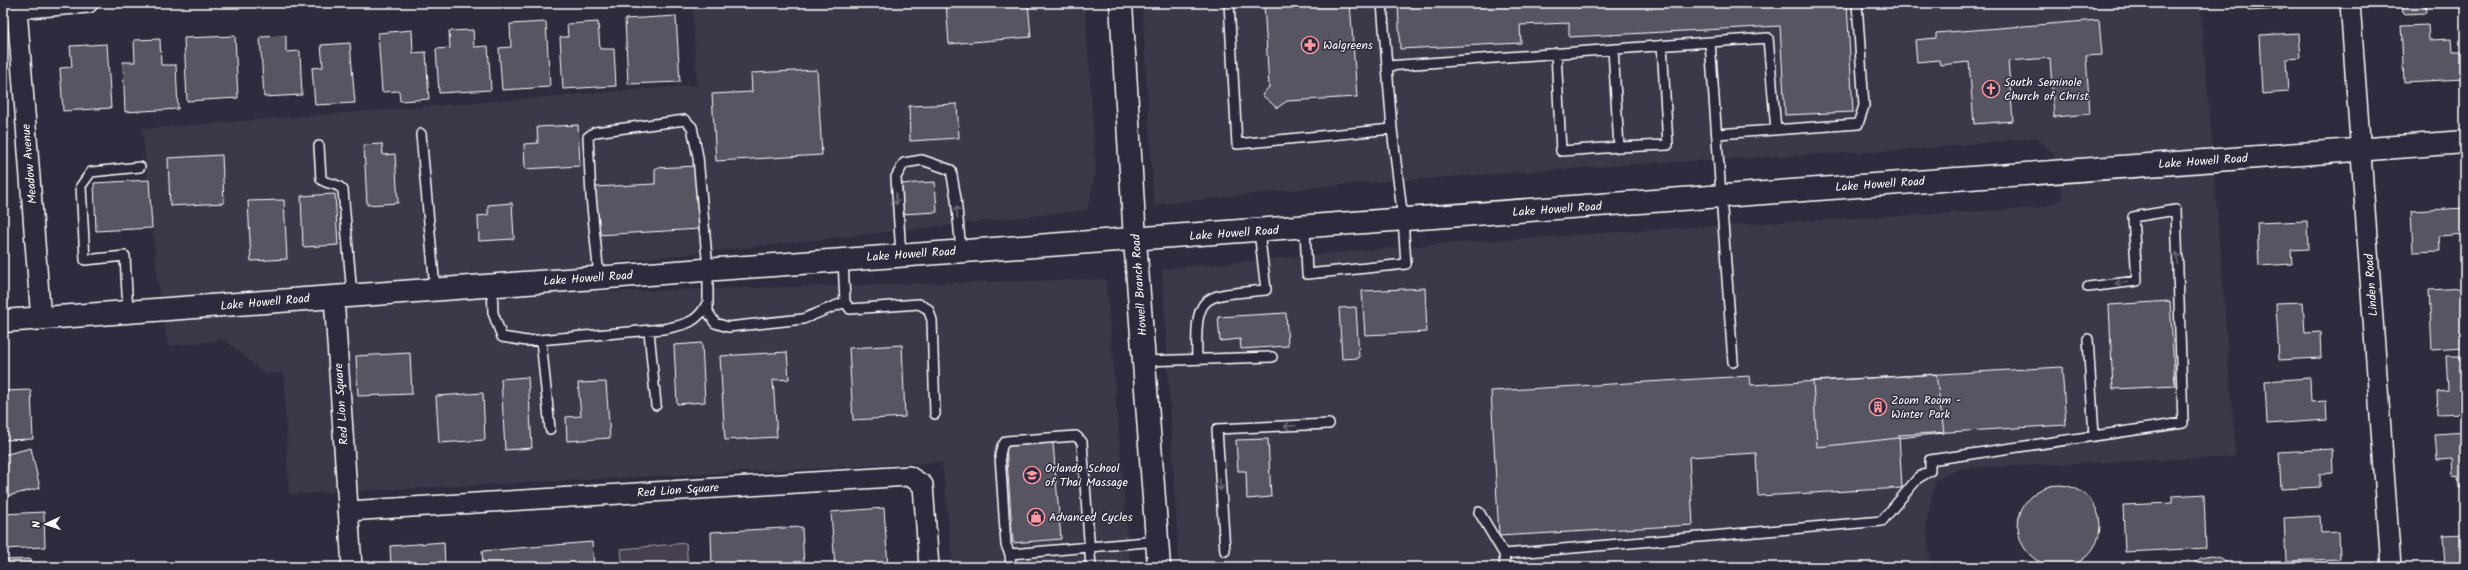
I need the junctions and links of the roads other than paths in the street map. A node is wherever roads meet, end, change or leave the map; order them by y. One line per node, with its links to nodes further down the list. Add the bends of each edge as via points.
1 (88, 3): 7 (street)
2 (1121, 3): 26 (street, Howell Branch Road)
3 (1229, 3): 13 (lane, via 1237,144)
4 (1382, 3): 12 (lane)
5 (1857, 3): 14 (lane, via 1864,106 1858,124)
6 (2350, 3): 20 (street, Linden Road)
7 (10, 10): 39 (street, Meadow Avenue)
8 (1710, 42): 9 (lane); 14 (lane, via 1768,38); 16 (lane)
9 (1662, 45): 10 (lane); 19 (lane, via 1668,145)
10 (1613, 49): 11 (lane); 19 (lane)
11 (1556, 53): 12 (lane); 19 (lane, via 1561,151)
12 (1388, 66): 13 (lane)
13 (1392, 129): 23 (lane)
14 (1776, 130): 16 (lane)
15 (421, 134): 34 (lane)
16 (1717, 134): 22 (lane)
17 (2465, 142): 20 (street, Lake Howell Road)
18 (319, 146): 35 (lane, via 321,179 343,190)
19 (1619, 147)
20 (2361, 150): 22 (street, Lake Howell Road); 66 (street, Linden Road)
21 (140, 167): 38 (lane, via 90,172 81,186 84,260 125,256)
22 (1722, 196): 23 (street, Lake Howell Road); 47 (lane)
23 (1403, 220): 24 (street, Lake Howell Road); 24 (lane, via 1406,264 1307,274)
24 (1304, 228): 25 (street, Lake Howell Road)
25 (1259, 231): 26 (street, Lake Howell Road); 45 (lane, via 1266,290 1209,298 1200,308 1196,328)
26 (1135, 240): 27 (street, Lake Howell Road); 46 (street, Howell Branch Road)
27 (961, 251): 28 (street, Lake Howell Road); 28 (lane, one-way to 28, via 951,170 922,160 904,163 896,177)
28 (901, 255): 29 (street, Lake Howell Road)
29 (842, 259): 31 (street, Lake Howell Road); 37 (lane)
30 (598, 267): 31 (street, Lake Howell Road); 31 (lane, via 588,137 595,132 685,120 692,127 698,157); 32 (street, Lake Howell Road)
31 (708, 269): 36 (lane)
32 (492, 285): 34 (street, Lake Howell Road); 42 (lane, via 493,313 502,337 527,341)
33 (2088, 288): 52 (lane, one-way to 33, via 2183,423 2176,210 2133,217 2136,281)
34 (435, 289): 35 (street, Lake Howell Road)
35 (343, 296): 38 (street, Lake Howell Road); 53 (street, Red Lion Square)
36 (708, 301): 37 (lane, via 708,312 715,323 728,327 809,318); 41 (lane, via 701,316 683,326)
37 (845, 302): 49 (lane, via 850,309 919,304 928,309 932,320)
38 (128, 313): 39 (street, Lake Howell Road)
39 (41, 320): 40 (street, Lake Howell Road)
40 (3, 321)
41 (649, 331): 42 (lane); 48 (lane)
42 (541, 340): 51 (lane)
43 (2088, 340): 52 (lane)
44 (1272, 356): 45 (lane)
45 (1197, 359): 46 (lane)
46 (1144, 361): 55 (street, Howell Branch Road)
47 (1733, 362)
48 (656, 405)
49 (935, 414)
50 (1329, 424): 57 (lane, one-way to 57, via 1217,429)
51 (550, 429)
52 (2094, 436): 59 (lane, via 1930,460 1930,471 1918,478 1882,521)
53 (348, 511): 60 (street, Red Lion Square); 61 (street, Red Lion Square, via 910,476 923,485)
54 (1479, 512): 59 (lane)
55 (1157, 541): 56 (lane); 64 (street, Howell Branch Road)
56 (1089, 547): 58 (lane); 58 (lane, via 1082,442 1076,436 1006,441 1000,455 1006,545); 63 (lane)
57 (1225, 551)
58 (1010, 554): 62 (lane)
59 (1504, 554): 65 (lane)
60 (352, 567)
61 (929, 567)
62 (1011, 567)
63 (1091, 567)
64 (1159, 567)
65 (1505, 567)
66 (2391, 567)

